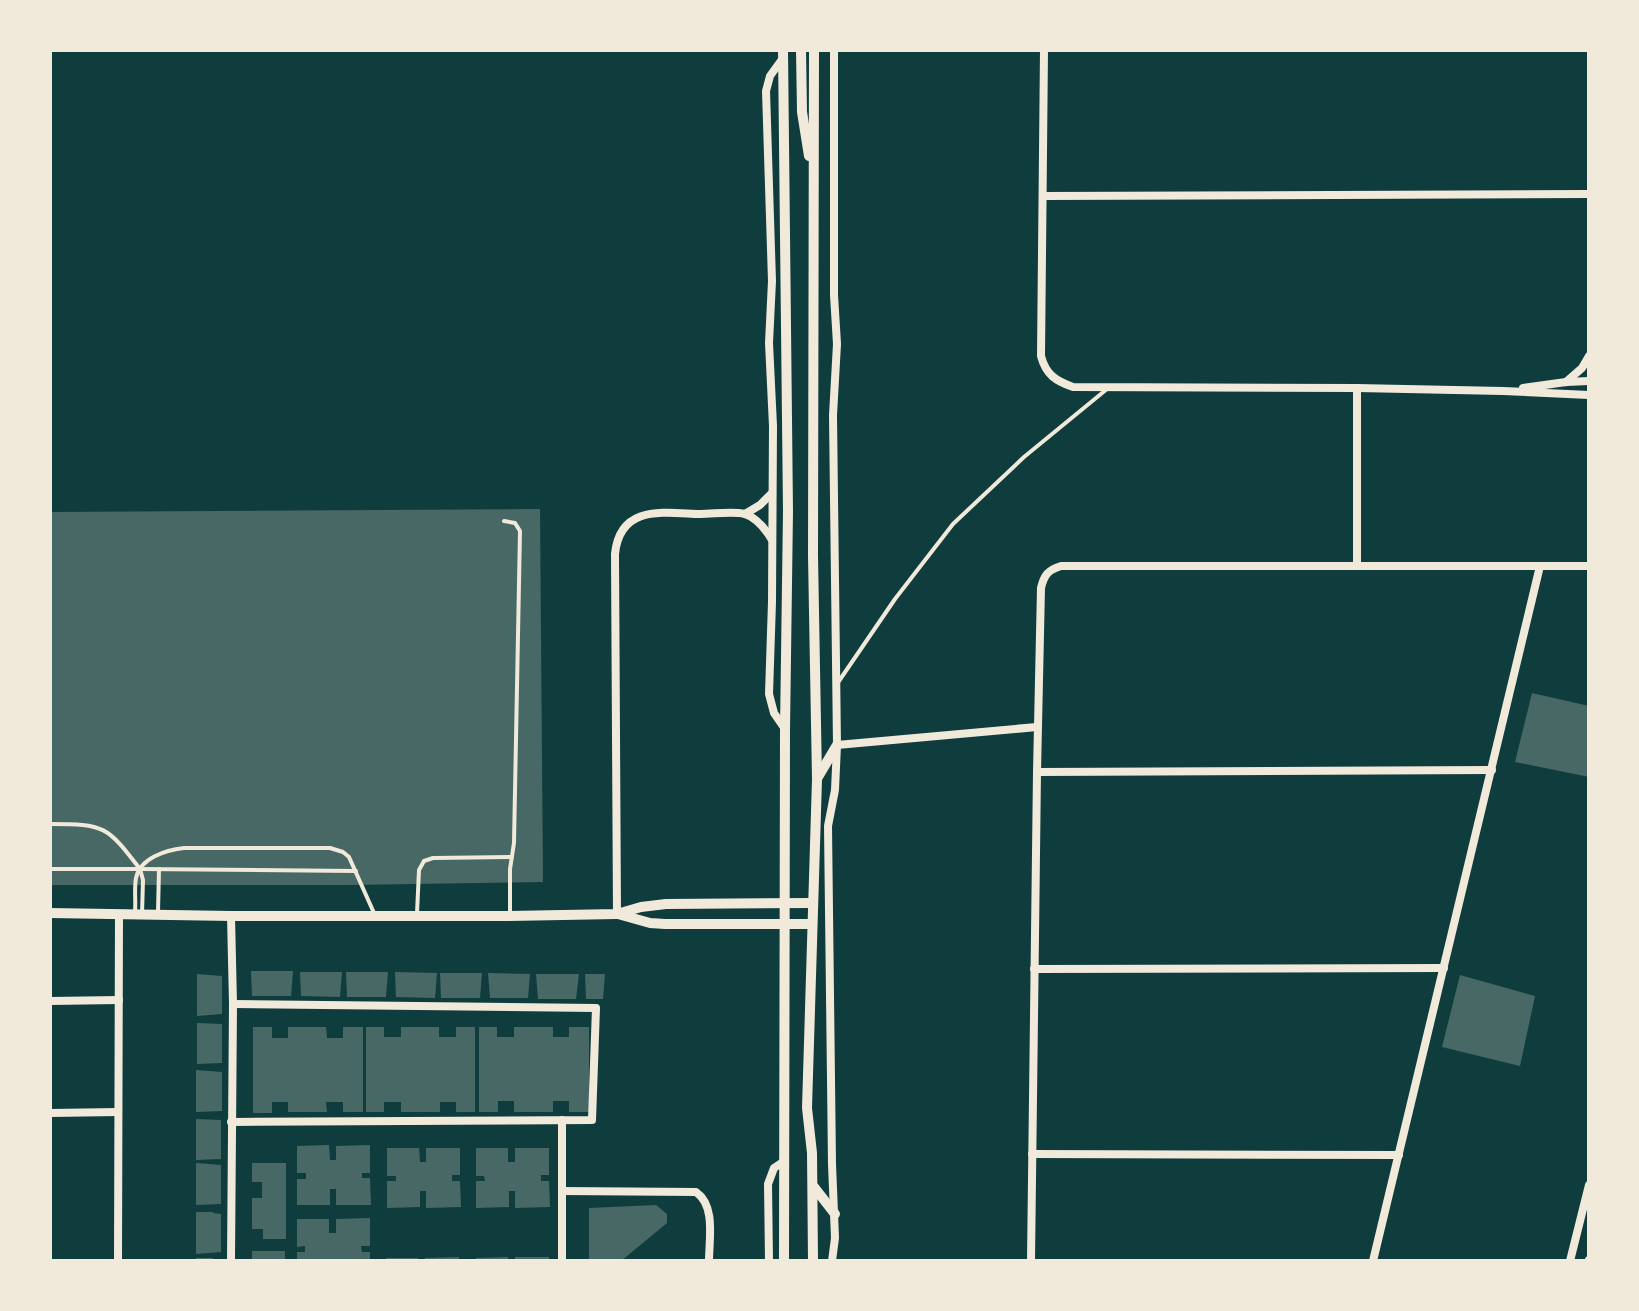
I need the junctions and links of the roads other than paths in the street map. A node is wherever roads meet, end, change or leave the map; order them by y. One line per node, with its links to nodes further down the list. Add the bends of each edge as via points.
1 (801, 50): 6 (street, via 802,112)
2 (814, 50): 6 (street)
3 (834, 50): 23 (street)
4 (1044, 50): 8 (street)
5 (783, 54): 16 (street, via 766,91); 25 (street)
6 (814, 173): 29 (street)
7 (1589, 194): 8 (street)
8 (1043, 196): 12 (street, via 1044,366 1060,383)
9 (1589, 356): 11 (street)
10 (1589, 381): 11 (street)
11 (1566, 382): 14 (street)
12 (1109, 387): 13 (street); 23 (lane, via 953,524)
13 (1357, 388): 14 (street); 20 (street)
14 (1503, 391): 15 (street)
15 (1589, 395)
16 (772, 493): 17 (street); 19 (street)
17 (745, 514): 19 (street); 42 (street, via 646,514 630,521 616,544)
18 (504, 521): 31 (lane, via 515,523 520,531)
19 (772, 541): 25 (street, via 769,694)
20 (1357, 565): 21 (street); 24 (street, via 1061,566 1048,571 1041,588)
21 (1540, 566): 22 (street); 27 (street)
22 (1589, 566)
23 (836, 686): 26 (street)
24 (1037, 727): 26 (street); 28 (street)
25 (785, 729): 37 (street)
26 (837, 745): 29 (street); 64 (street, via 828,826)
27 (1492, 770): 28 (street); 49 (street)
28 (1037, 772): 50 (street)
29 (817, 779): 36 (street)
30 (50, 824): 33 (lane, via 104,830)
31 (512, 857): 43 (lane, via 424,861); 46 (lane)
32 (50, 869): 33 (lane)
33 (140, 869): 34 (lane); 35 (lane, via 174,849 330,848 349,857); 40 (lane)
34 (159, 869): 35 (lane); 41 (lane)
35 (356, 871): 45 (lane)
36 (812, 903): 37 (street); 47 (street)
37 (786, 904): 42 (street, via 666,904); 48 (street)
38 (50, 913): 39 (street)
39 (119, 914): 40 (street); 51 (street)
40 (139, 914): 41 (street)
41 (158, 914): 44 (street)
42 (617, 914): 46 (street); 48 (street, via 650,923)
43 (417, 915): 45 (street); 46 (street)
44 (231, 916): 45 (street); 53 (street)
45 (375, 916)
46 (509, 916)
47 (812, 924): 48 (street); 62 (street, via 807,1108)
48 (785, 925): 60 (street)
49 (1444, 968): 50 (street); 59 (street)
50 (1034, 969): 58 (street)
51 (119, 1000): 52 (street); 54 (street)
52 (50, 1001)
53 (233, 1004): 56 (street, via 596,1008 592,1120); 57 (street)
54 (118, 1112): 55 (street); 65 (street)
55 (50, 1113)
56 (562, 1120): 57 (street); 63 (street)
57 (231, 1122): 66 (street)
58 (1032, 1154): 59 (street); 73 (street)
59 (1399, 1155): 74 (street)
60 (783, 1162): 69 (street, via 774,1168 768,1184); 70 (street)
61 (1589, 1185): 75 (street)
62 (813, 1187): 64 (street); 71 (street)
63 (562, 1191): 67 (street); 68 (street, via 696,1192 708,1208)
64 (835, 1214): 72 (street)
65 (118, 1261)
66 (231, 1261)
67 (562, 1261)
68 (709, 1261)
69 (769, 1261)
70 (784, 1261)
71 (813, 1261)
72 (832, 1261)
73 (1031, 1261)
74 (1373, 1261)
75 (1570, 1261)

